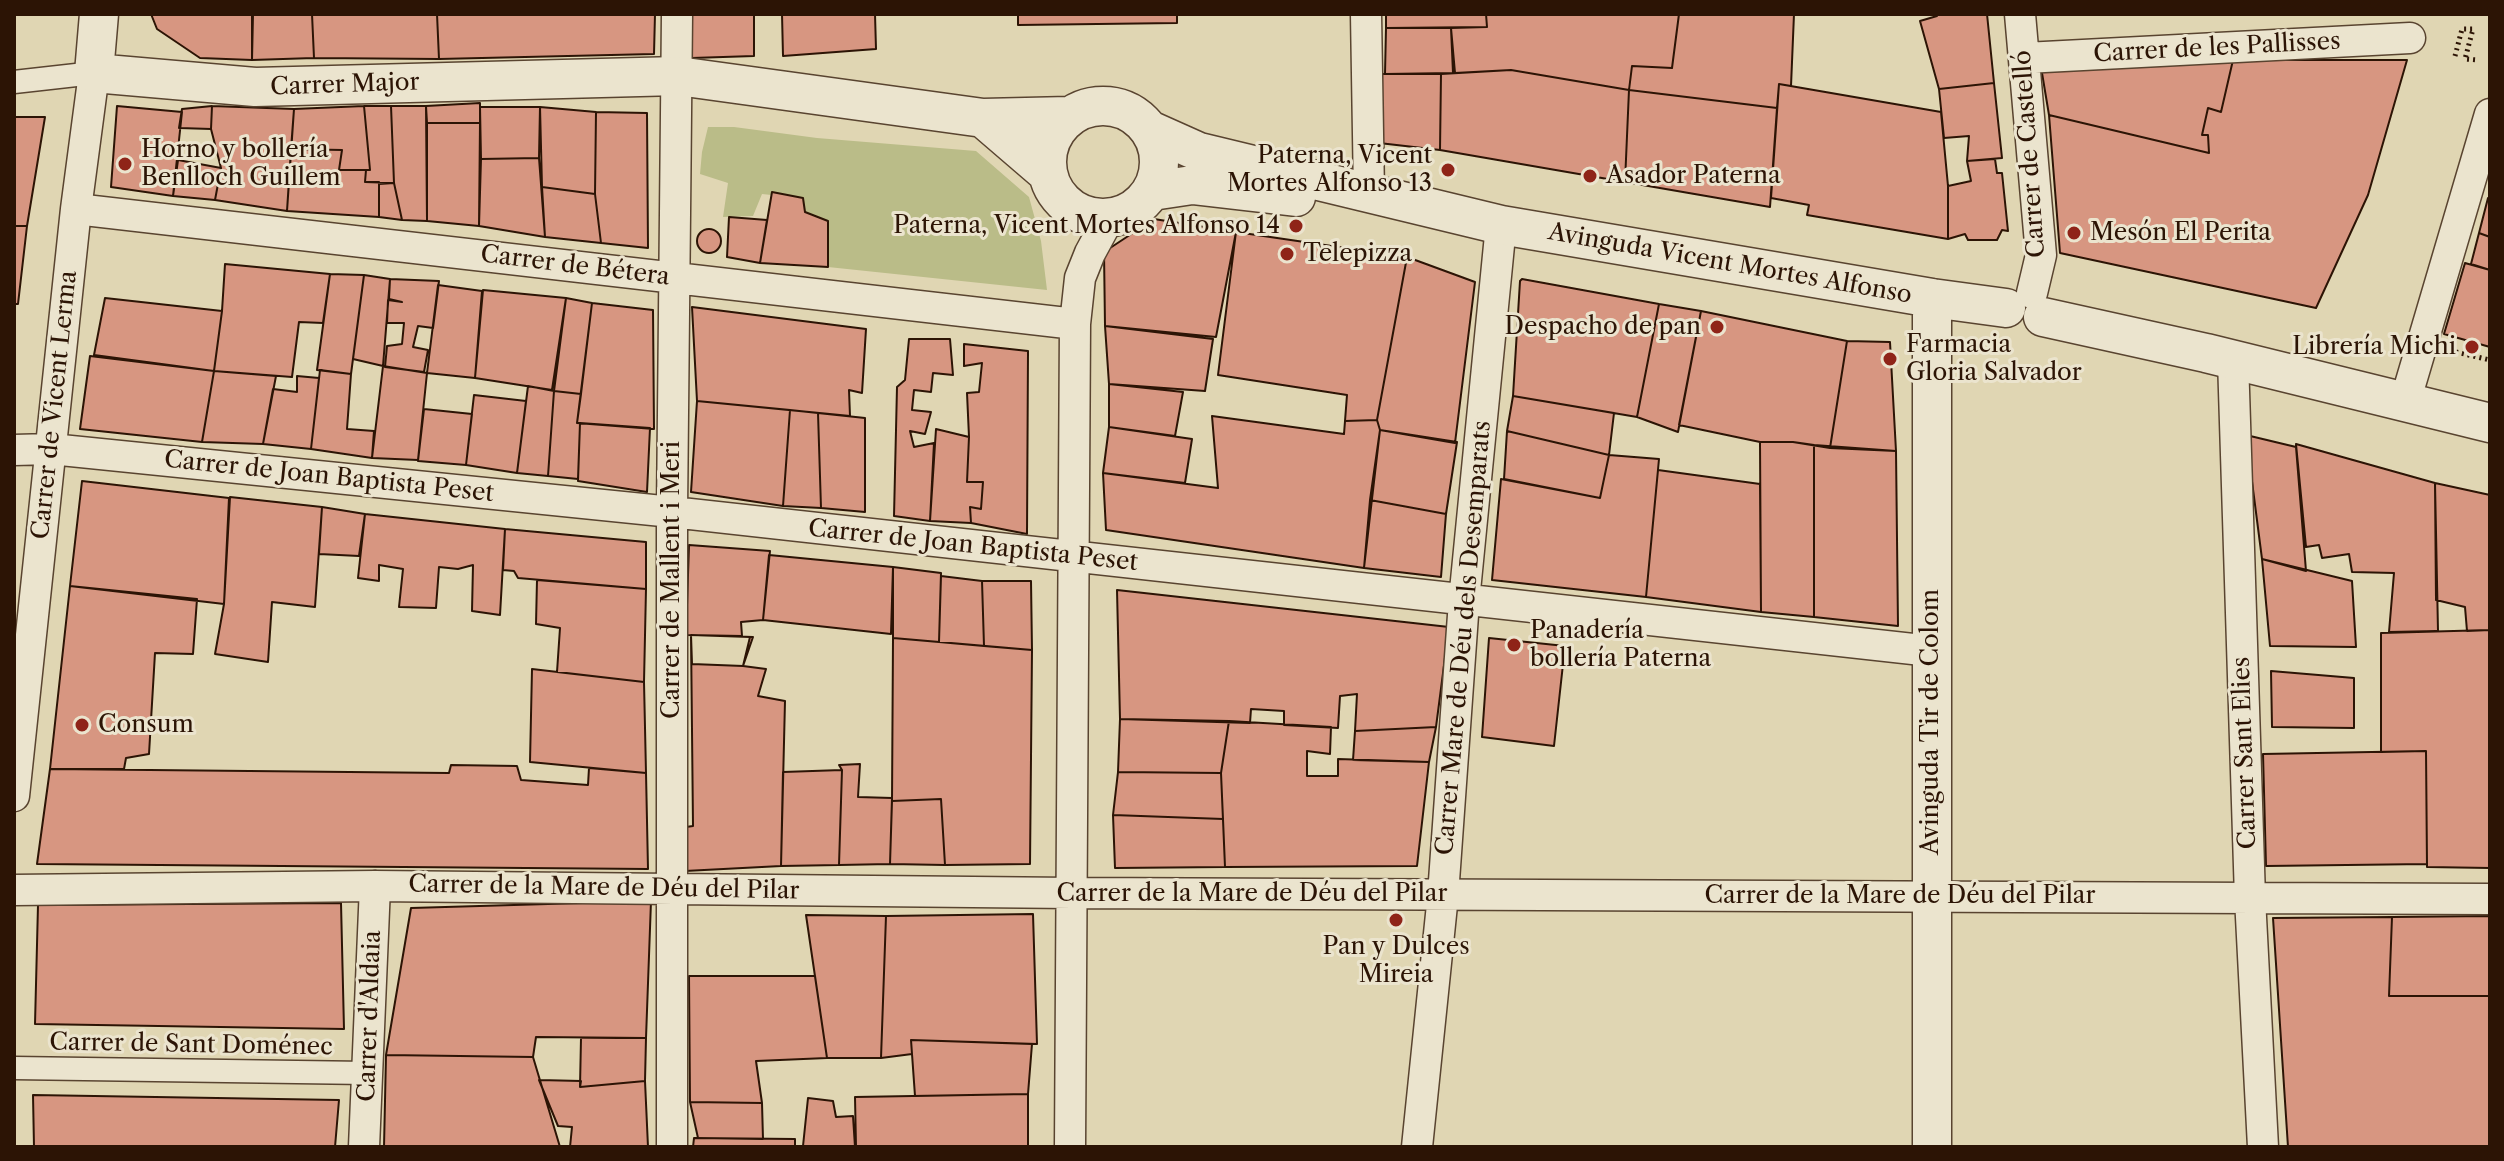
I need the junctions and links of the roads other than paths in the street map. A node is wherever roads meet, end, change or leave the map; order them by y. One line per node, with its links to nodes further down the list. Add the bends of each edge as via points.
1 (99, 14): 7 (street, Carrer de Vicent Lerma)
2 (677, 14): 8 (street, Carrer de Mallent i Meri)
3 (1366, 14): 16 (street)
4 (2020, 14): 6 (street, Carrer de Castelló)
5 (2410, 38): 6 (street, Carrer de les Pallisses)
6 (2025, 58): 23 (street, Carrer de Castelló, via 2041,255)
7 (94, 73): 8 (street, Carrer Major, via 255,87); 9 (street, Carrer Major); 17 (street, Carrer de Vicent Lerma)
8 (678, 76): 12 (street); 21 (street, Carrer de Mallent i Meri)
9 (14, 82)
10 (2490, 114): 26 (street)
11 (1069, 116): 12 (street); 13 (street, via 1098,105 1128,110); 14 (street, via 1049,142)
12 (983, 118): 14 (street)
13 (1152, 131): 15 (street, via 1161,161); 16 (street, Avinguda Vicent Mortes Alfonso, via 1199,152)
14 (1047, 173): 19 (street, via 1059,199 1082,215)
15 (1152, 191): 18 (street, Avinguda Vicent Mortes Alfonso, via 1192,185); 19 (street, via 1134,210)
16 (1369, 194): 18 (street, Avinguda Vicent Mortes Alfonso)
17 (76, 209): 21 (street, Carrer de Bétera); 28 (street, Carrer de Vicent Lerma)
18 (1455, 215): 20 (street, Avinguda Vicent Mortes Alfonso)
19 (1109, 218): 24 (street, via 1080,278)
20 (1501, 225): 22 (street, Avinguda Vicent Mortes Alfonso); 32 (street, Carrer Mare de Déu dels Desemparats)
21 (675, 278): 24 (street, Carrer de Bétera); 30 (street, Carrer de Mallent i Meri)
22 (1932, 298): 23 (street, Avinguda Vicent Mortes Alfonso); 33 (street, Avinguda Tir de Colom)
23 (2027, 306): 25 (street, Avinguda Vicent Mortes Alfonso)
24 (1075, 324): 31 (street)
25 (2233, 359): 26 (street, Avinguda Vicent Mortes Alfonso); 41 (street, Carrer Sant Elies)
26 (2405, 402): 27 (street, Avinguda Vicent Mortes Alfonso)
27 (2490, 423)
28 (51, 449): 29 (street, Carrer de Joan Baptista Peset); 30 (street, Carrer de Joan Baptista Peset); 34 (street, Carrer de Vicent Lerma)
29 (14, 450)
30 (672, 512): 31 (street, Carrer de Joan Baptista Peset); 36 (street, Carrer de Mallent i Meri)
31 (1073, 557): 32 (street, Carrer de Joan Baptista Peset); 38 (street)
32 (1464, 601): 33 (street, Carrer de Joan Baptista Peset); 39 (street, Carrer Mare de Déu dels Desemparats)
33 (1931, 651): 40 (street, Avinguda Tir de Colom)
34 (14, 796)
35 (375, 886): 36 (street, Carrer de la Mare de Déu del Pilar); 37 (street, Carrer de la Mare de Déu del Pilar); 44 (street, Carrer d'Aldaia)
36 (671, 889): 38 (street, Carrer de la Mare de Déu del Pilar); 46 (street, Carrer de Mallent i Meri)
37 (14, 890)
38 (1072, 893): 39 (street, Carrer de la Mare de Déu del Pilar); 47 (street)
39 (1443, 895): 40 (street, Carrer de la Mare de Déu del Pilar); 48 (street, Carrer Mare de Déu dels Desemparats)
40 (1931, 897): 41 (street, Carrer de la Mare de Déu del Pilar); 49 (street, Avinguda Tir de Colom)
41 (2250, 898): 42 (street, Carrer de la Mare de Déu del Pilar); 50 (street, Carrer Sant Elies)
42 (2490, 899)
43 (14, 1068): 44 (street, Carrer de Sant Doménec)
44 (367, 1073): 45 (street, Carrer d'Aldaia)
45 (364, 1147)
46 (672, 1147)
47 (1070, 1147)
48 (1417, 1147)
49 (1932, 1147)
50 (2263, 1147)

